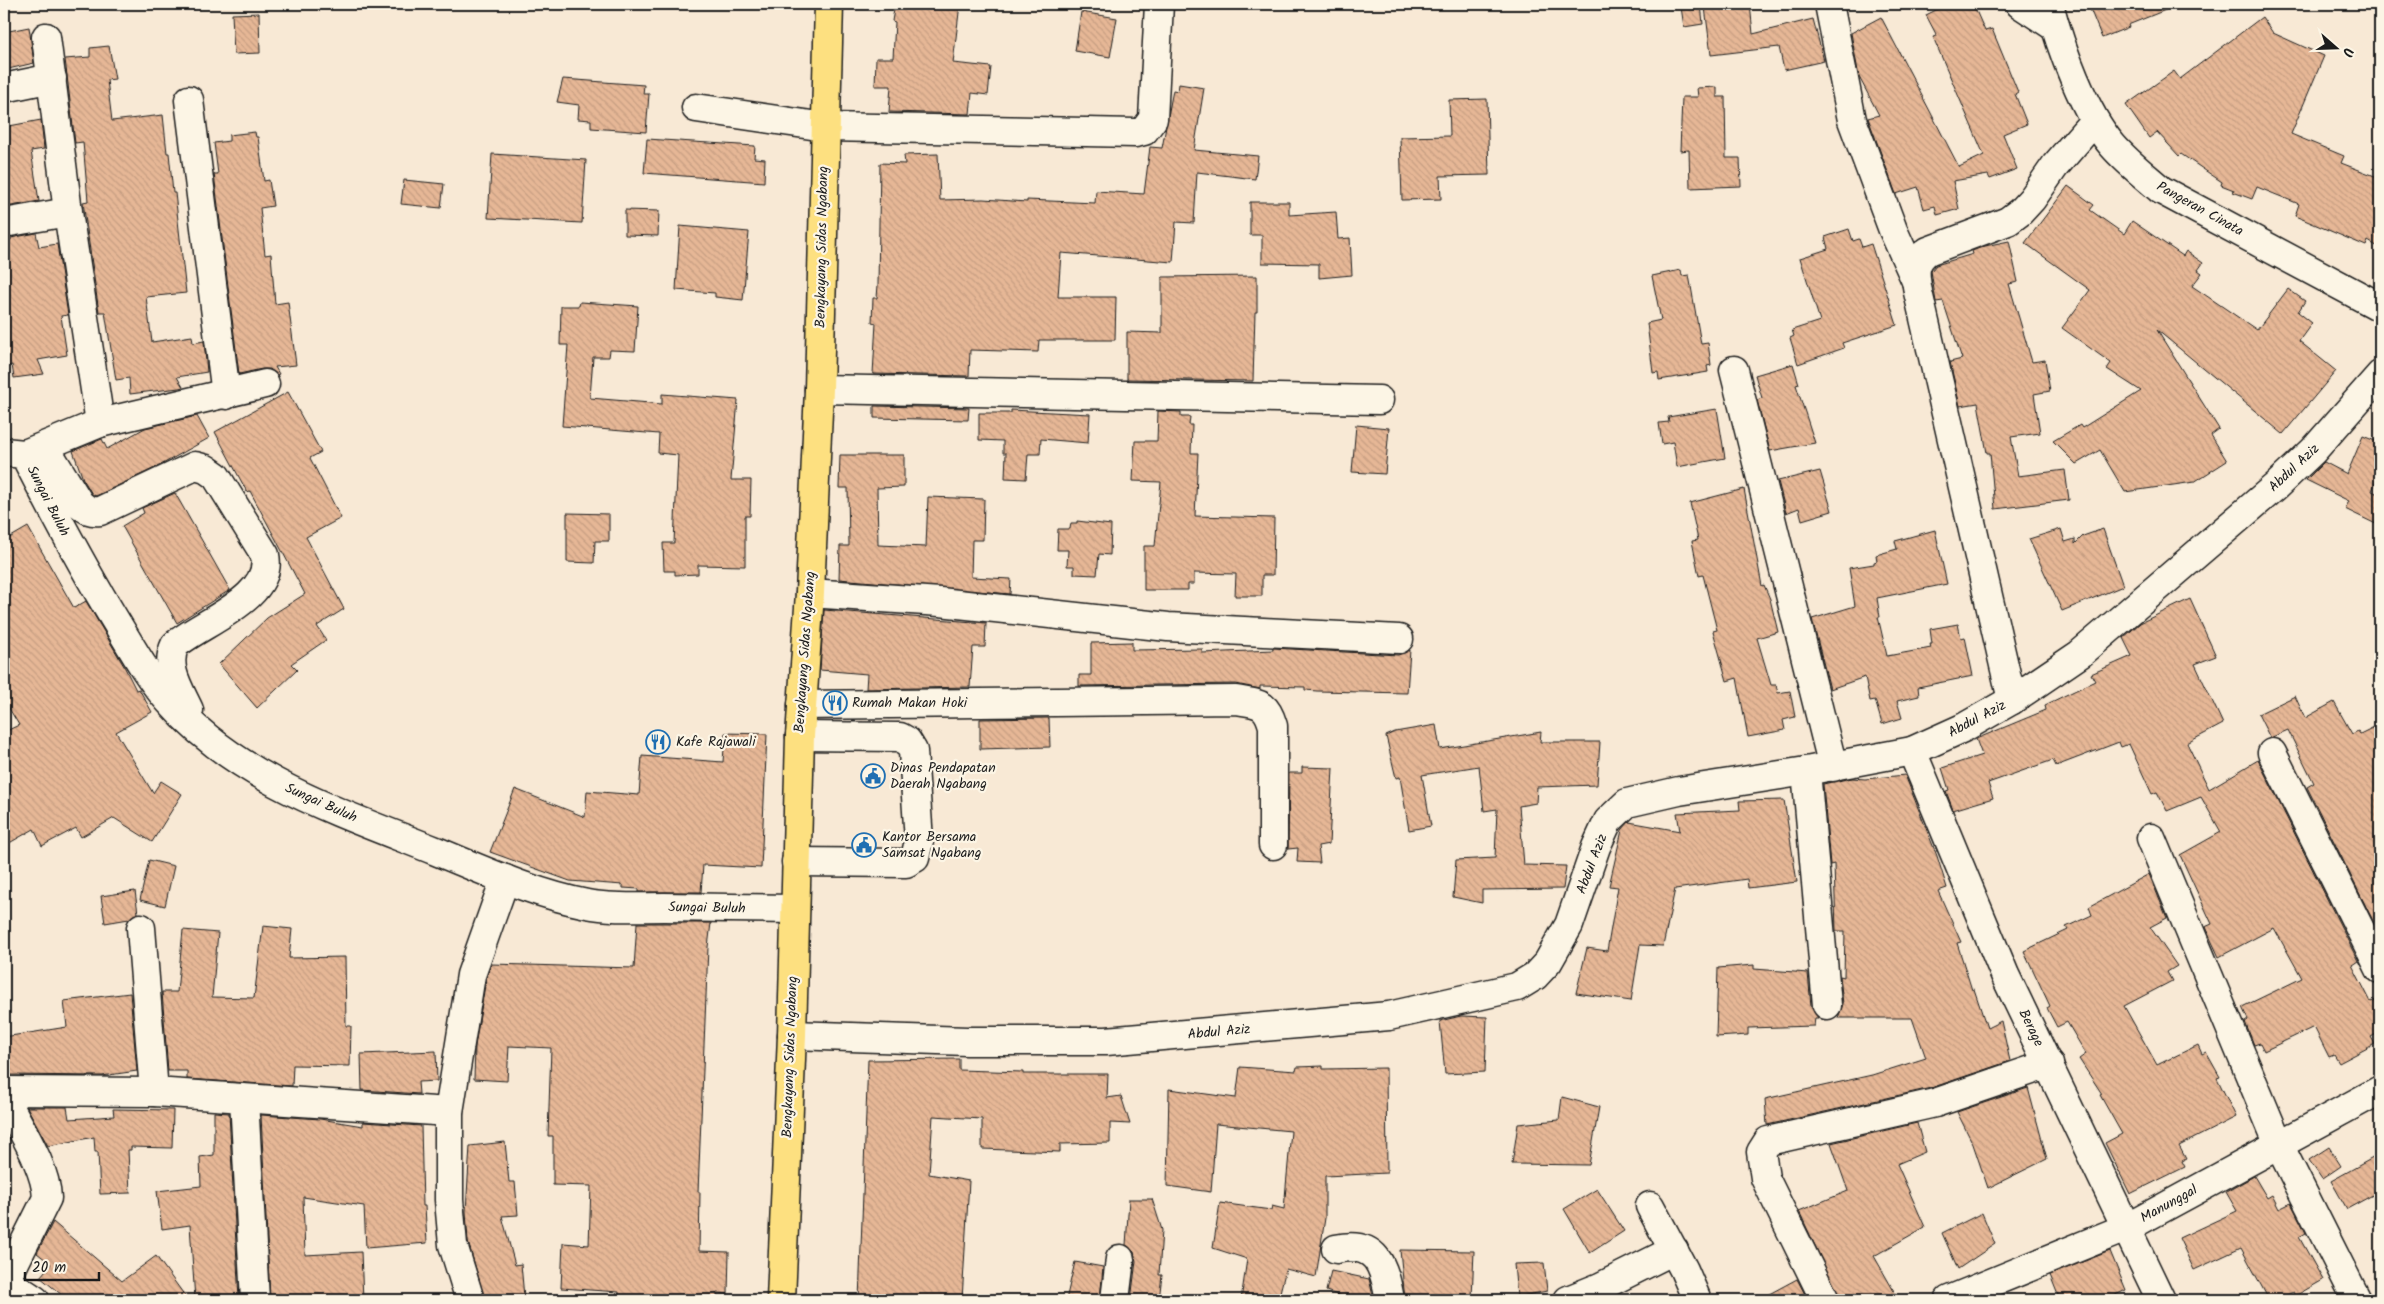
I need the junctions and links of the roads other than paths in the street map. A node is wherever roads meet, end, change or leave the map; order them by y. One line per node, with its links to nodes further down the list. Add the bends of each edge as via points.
1 (828, 4): 12 (highway, Bengkayang Sidas Ngabang)
2 (1160, 4): 12 (street, via 1153,119 1144,131)
3 (1829, 4): 15 (street, via 1852,120 1893,230)
4 (2020, 4): 5 (street)
5 (2052, 15): 11 (street, Pangeran Cinata)
6 (46, 37): 7 (street)
7 (52, 78): 8 (street); 13 (street)
8 (4, 88)
9 (189, 100): 21 (street)
10 (696, 108): 12 (street)
11 (2094, 121): 15 (street, via 2020,212 2008,221 1928,251 1917,260); 16 (street, Pangeran Cinata, via 2113,147 2161,190)
12 (825, 127): 20 (highway, Bengkayang Sidas Ngabang)
13 (68, 212): 14 (street); 23 (street)
14 (4, 223)
15 (1916, 281): 27 (street)
16 (2380, 307)
17 (1734, 370): 33 (street)
18 (2380, 375): 27 (street, Abdul Aziz, via 2313,451 2276,486 2080,654)
19 (265, 384): 21 (street)
20 (819, 389): 22 (street); 25 (highway, Bengkayang Sidas Ngabang)
21 (226, 394): 23 (street)
22 (1379, 400)
23 (100, 423): 24 (street)
24 (24, 451): 29 (street, Sungai Buluh, via 73,551 146,672); 29 (street, via 80,504 94,511 195,466 216,476 265,555 267,566 251,594 181,640 171,653 173,674)
25 (810, 592): 26 (street, via 940,602 1168,627); 28 (highway, Bengkayang Sidas Ngabang)
26 (1399, 639)
27 (2012, 700): 31 (street, Abdul Aziz, via 1963,728)
28 (802, 705): 30 (highway, Bengkayang Sidas Ngabang); 36 (street, via 1236,700 1264,706 1273,726)
29 (196, 728): 38 (street, Sungai Buluh, via 232,758 293,792)
30 (800, 736): 37 (highway, Bengkayang Sidas Ngabang); 37 (street, via 900,737 907,741 913,751 919,841 915,858 906,863)
31 (1912, 751): 33 (street, Abdul Aziz); 44 (street, Berage, via 2005,975)
32 (2272, 753): 41 (street)
33 (1833, 767): 34 (street, Abdul Aziz)
34 (1806, 772): 42 (street); 43 (street, Abdul Aziz, via 1679,791 1627,803 1608,821 1569,925 1548,962 1535,976 1517,987 1389,1016 1106,1041)
35 (2151, 838): 51 (street)
36 (1273, 845)
37 (796, 862): 39 (highway, Bengkayang Sidas Ngabang)
38 (505, 879): 39 (street, Sungai Buluh, via 570,900 602,906); 50 (street, via 471,975)
39 (795, 909): 43 (highway, Bengkayang Sidas Ngabang)
40 (141, 928): 47 (street)
41 (2380, 969)
42 (1827, 1005)
43 (792, 1035): 61 (highway, Bengkayang Sidas Ngabang)
44 (2049, 1064): 53 (street, Berage); 66 (street, via 1934,1103 1768,1141 1761,1152 1765,1178)
45 (2380, 1090): 51 (street, Manunggal)
46 (4, 1091): 47 (street)
47 (154, 1092): 49 (street)
48 (4, 1096): 57 (street, via 41,1171 47,1198)
49 (244, 1098): 50 (street); 59 (street)
50 (449, 1112): 60 (street, via 452,1245)
51 (2279, 1145): 53 (street, Manunggal); 69 (street)
52 (1650, 1206): 55 (street)
53 (2128, 1227): 67 (street, Manunggal); 68 (street, Berage)
54 (1336, 1249): 63 (street, via 1355,1246 1372,1253 1387,1281)
55 (1674, 1250): 64 (street); 65 (street)
56 (1120, 1259): 62 (street)
57 (5, 1283): 58 (street)
58 (35, 1300)
59 (255, 1300)
60 (470, 1300)
61 (781, 1300)
62 (1115, 1300)
63 (1390, 1300)
64 (1568, 1300)
65 (1697, 1300)
66 (1825, 1300)
67 (1949, 1300)
68 (2162, 1300)
69 (2358, 1300)

